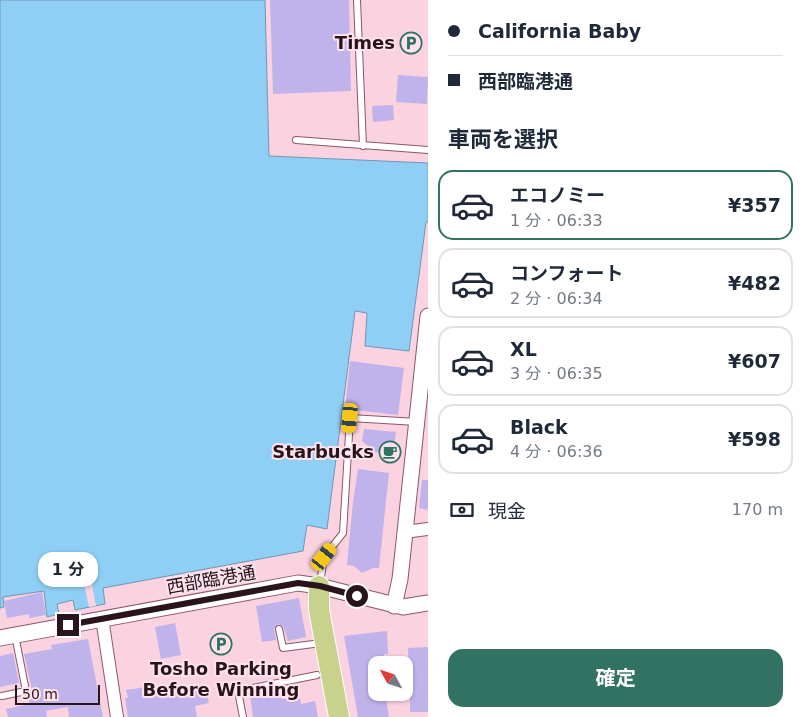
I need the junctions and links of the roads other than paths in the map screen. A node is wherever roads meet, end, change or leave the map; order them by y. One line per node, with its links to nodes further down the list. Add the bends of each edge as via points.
1 (357, 0): 3 (lane)
2 (296, 140): 3 (lane)
3 (363, 146): 4 (lane)
4 (428, 150)
5 (428, 316): 6 (street)
6 (426, 352): 7 (street)
7 (418, 422): 9 (street); 10 (lane, via 350,418 343,533 324,557)
8 (428, 529): 9 (street)
9 (404, 532): 12 (street)
10 (320, 586): 12 (street, 西部臨港通); 13 (street, 西部臨港通, via 298,583); 16 (highway, via 319,610)
11 (428, 604): 12 (street, 西部臨港通)
12 (394, 606)
13 (102, 618): 15 (street, 西部臨港通); 19 (street)
14 (280, 629): 16 (lane, via 283,648)
15 (8, 636): 18 (lane, via 26,691)
16 (325, 642): 21 (highway)
17 (317, 675): 20 (lane, via 238,690)
18 (2, 696)
19 (117, 717)
20 (243, 717)
21 (339, 717)

